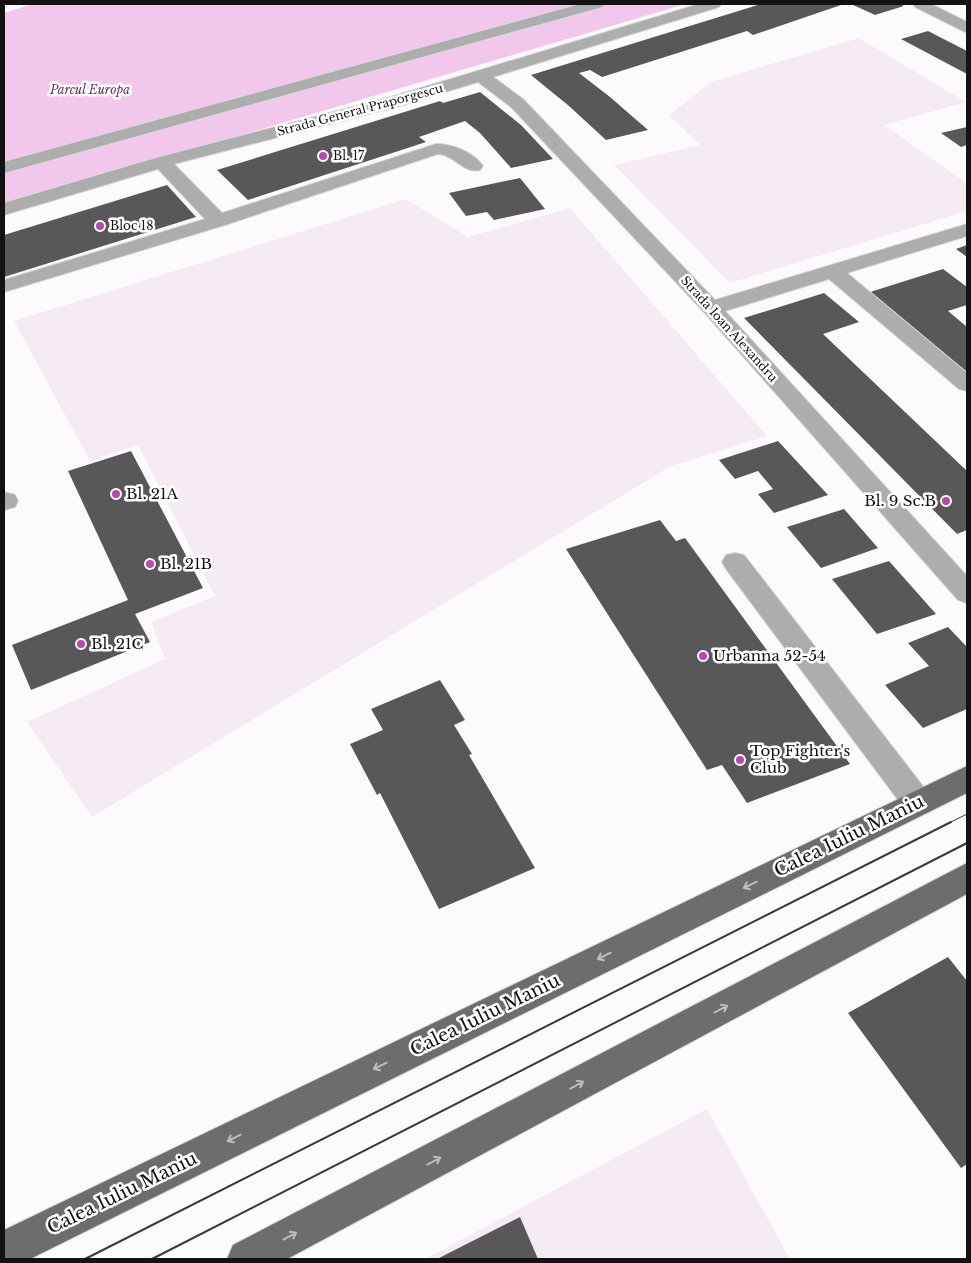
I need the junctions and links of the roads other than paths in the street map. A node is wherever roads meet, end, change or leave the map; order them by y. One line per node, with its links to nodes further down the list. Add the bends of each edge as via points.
1 (597, 4): 8 (street)
2 (714, 4): 5 (street, Strada General Praporgescu)
3 (920, 4): 4 (street)
4 (967, 28)
5 (482, 76): 6 (street, Strada General Praporgescu); 14 (street, Strada Ioan Alexandru, via 517,103)
6 (162, 162): 9 (street, Strada General Praporgescu); 10 (street)
7 (474, 166): 10 (street, via 453,151 436,149)
8 (4, 168)
9 (4, 208)
10 (218, 221): 13 (street)
11 (967, 230): 12 (street)
12 (832, 271): 14 (street); 15 (street)
13 (4, 286)
14 (711, 308): 17 (street, Strada Ioan Alexandru)
15 (967, 384)
16 (735, 562): 19 (street)
17 (962, 579)
18 (967, 779): 19 (main road, Calea Iuliu Maniu)
19 (918, 803): 21 (main road, Calea Iuliu Maniu, one-way to 21)
20 (967, 878): 22 (main road, one-way to 20)
21 (4, 1251)
22 (247, 1259)

